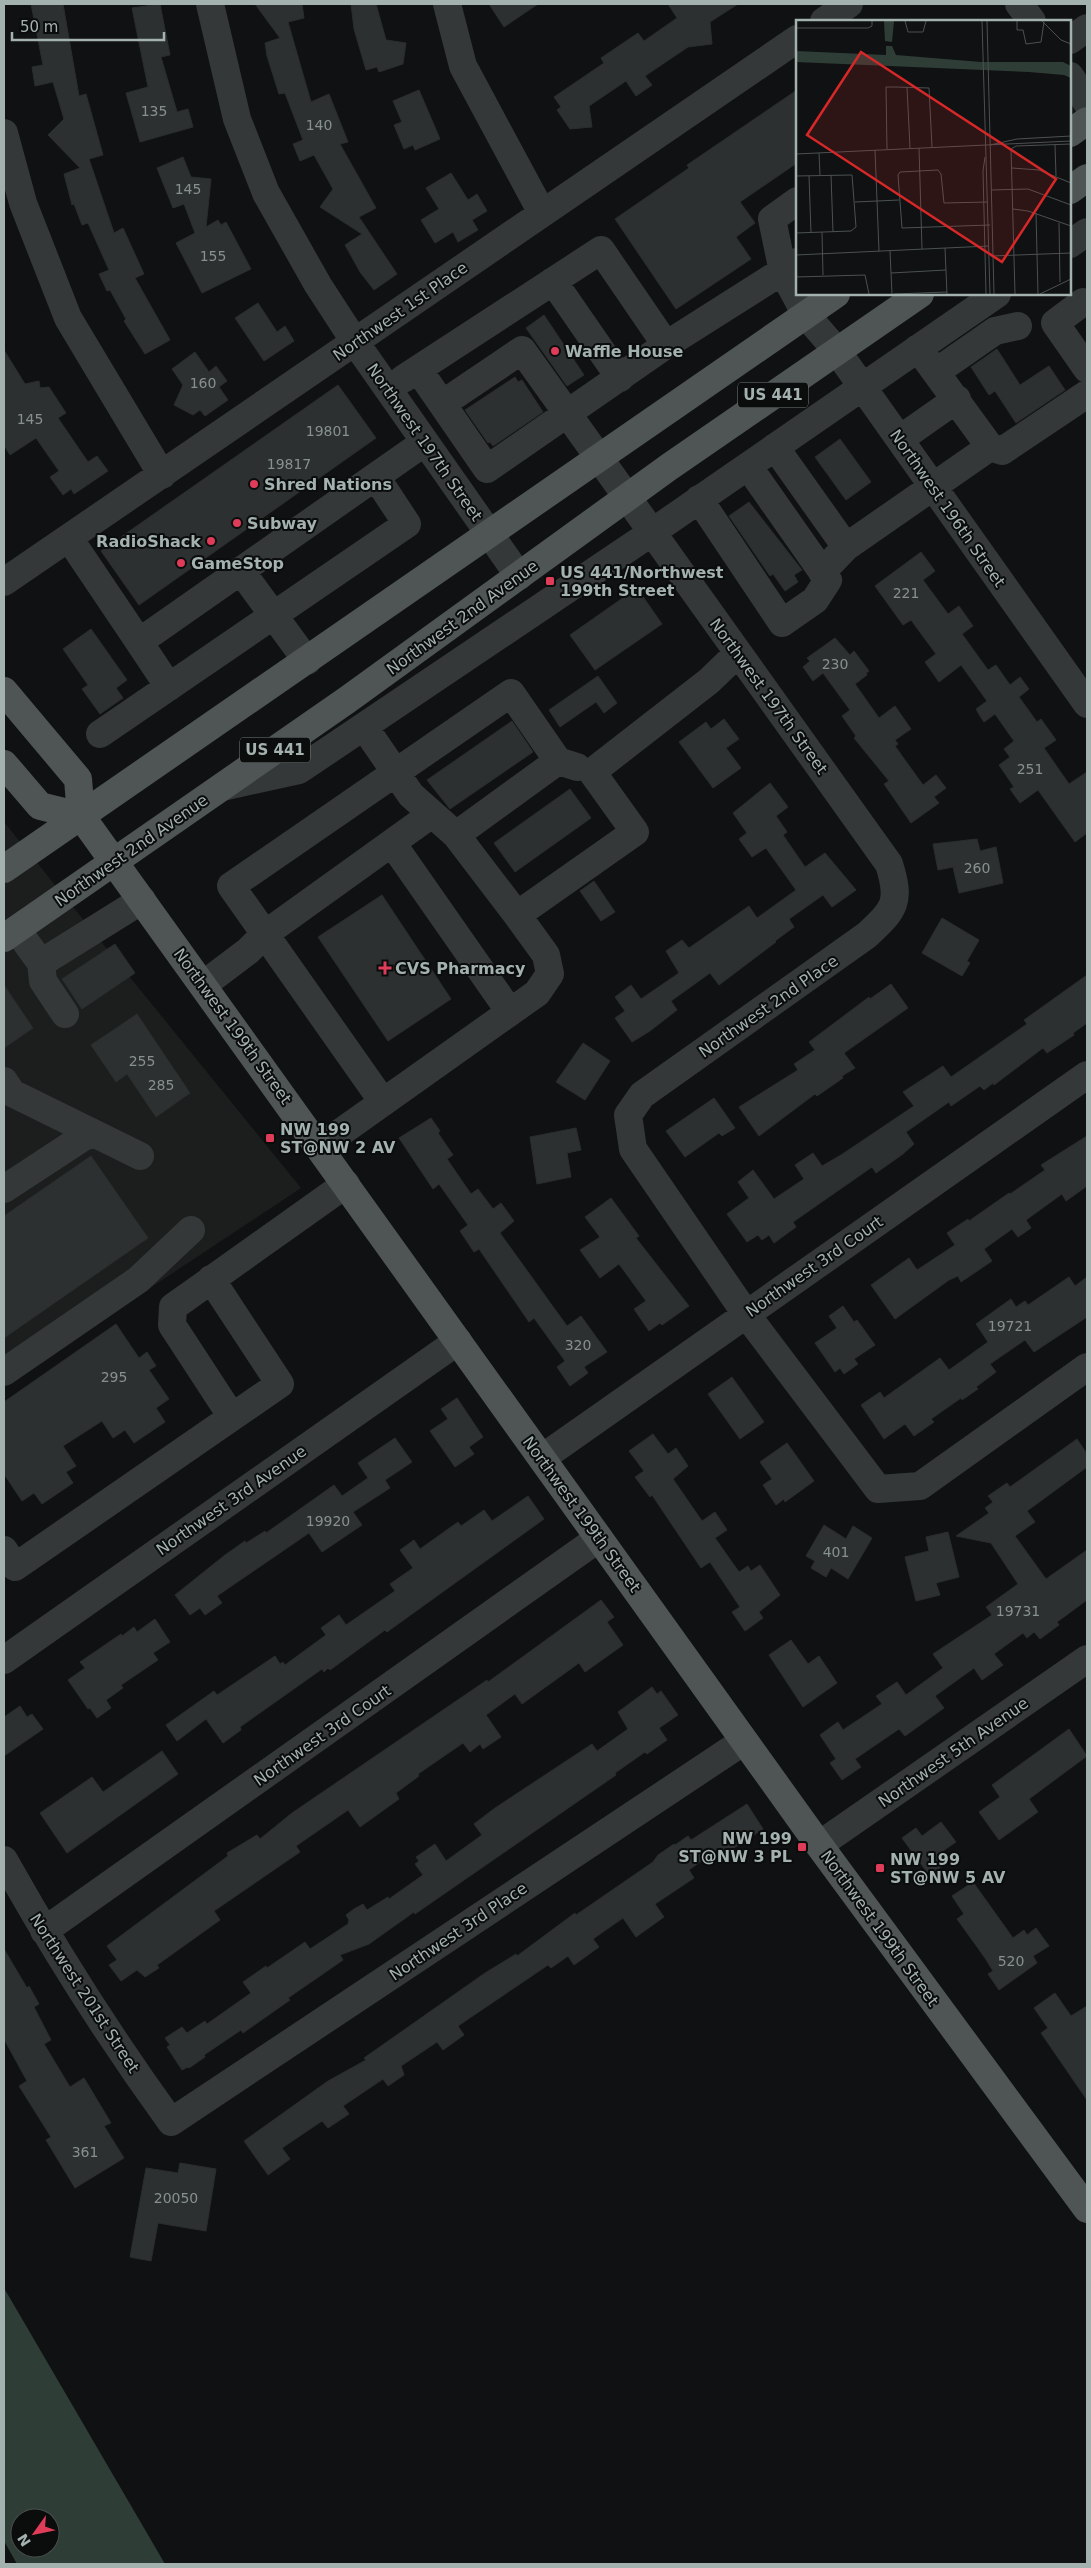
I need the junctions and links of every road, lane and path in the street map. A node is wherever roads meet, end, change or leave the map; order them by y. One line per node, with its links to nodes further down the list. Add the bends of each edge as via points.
1 (210, 4): 33 (street, Northwest 197th Street, via 237,119 266,193 318,285)
2 (447, 4): 18 (street, via 463,66)
3 (849, 4): 5 (street)
4 (1019, 4): 6 (street)
5 (825, 20)
6 (1031, 20)
7 (1087, 28): 8 (street)
8 (1071, 39)
9 (796, 40): 18 (street, Northwest 1st Place)
10 (1071, 78): 11 (street)
11 (1087, 103)
12 (1087, 121): 13 (main road)
13 (1071, 132)
14 (4, 133): 54 (street, via 23,203 68,318)
15 (1087, 178): 16 (main road)
16 (1071, 189)
17 (796, 202): 21 (street, Northwest 196th Street, via 772,219)
18 (542, 213): 33 (street, Northwest 1st Place)
19 (1087, 232): 20 (street)
20 (1071, 243)
21 (790, 267): 23 (street, Northwest 196th Street); 34 (street)
22 (553, 281): 34 (street, via 601,250); 37 (street); 40 (street)
23 (796, 285)
24 (799, 295): 30 (street, Northwest 196th Street)
25 (835, 295): 30 (main road, US 441)
26 (919, 295): 36 (main road, Northwest 2nd Avenue / US 441)
27 (996, 295): 35 (street)
28 (998, 295): 32 (street)
29 (1080, 298): 31 (street)
30 (806, 315): 36 (street, Northwest 196th Street); 51 (main road, US 441)
31 (1055, 323): 32 (street); 38 (street)
32 (1018, 326): 39 (street, via 995,330)
33 (355, 342): 42 (street, Northwest 197th Street); 54 (street, Northwest 1st Place)
34 (666, 345): 40 (street)
35 (918, 348): 39 (street); 41 (street)
36 (837, 350): 41 (street, Northwest 196th Street); 57 (main road, Northwest 2nd Avenue / US 441)
37 (418, 369): 42 (street); 45 (street)
38 (1087, 370)
39 (936, 372): 44 (street)
40 (620, 378): 46 (street)
41 (862, 387): 47 (street, Northwest 196th Street); 49 (street)
42 (388, 389): 48 (street, Northwest 197th Street)
43 (1087, 394): 50 (street, via 1002,451)
44 (957, 399): 47 (street); 50 (street)
45 (442, 404): 46 (street, Northwest 197th Street, via 522,350); 52 (street)
46 (566, 409): 51 (street, Northwest 197th Street); 52 (street, via 487,469); 52 (street, via 540,395 520,366 461,405 459,412 486,449)
47 (900, 440): 56 (street, Northwest 196th Street)
48 (426, 442): 55 (street); 60 (street, Northwest 197th Street)
49 (775, 447): 53 (street); 62 (street)
50 (990, 447): 56 (street)
51 (600, 458): 57 (street, Northwest 197th Street); 60 (main road, US 441)
52 (481, 460)
53 (748, 466): 58 (street); 64 (street)
54 (162, 475): 61 (street, Northwest 1st Place)
55 (376, 477): 63 (street); 67 (street, via 407,524)
56 (933, 487): 62 (street); 73 (street, Northwest 196th Street)
57 (626, 498): 59 (street, Northwest 197th Street); 65 (main road, Northwest 2nd Avenue / US 441)
58 (699, 500): 59 (street); 64 (street, via 782,624 815,600 828,580)
59 (651, 533): 69 (street, Northwest 197th Street); 74 (street)
60 (490, 534): 65 (street, Northwest 197th Street); 70 (main road, US 441)
61 (68, 538): 66 (street, Northwest 1st Place); 68 (street)
62 (846, 548): 64 (street)
63 (241, 571): 67 (street); 68 (street)
64 (822, 572)
65 (519, 576): 80 (main road, Northwest 2nd Avenue / US 441)
66 (4, 582)
67 (273, 616): 70 (street); 71 (street)
68 (139, 642): 71 (street)
69 (738, 653): 78 (street, via 709,681); 87 (street, Northwest 197th Street, via 889,864)
70 (307, 661): 82 (main road, US 441)
71 (169, 687): 75 (street)
72 (4, 692): 82 (main road, via 78,779)
73 (1087, 704)
74 (365, 728): 79 (street); 80 (street, via 299,770)
75 (100, 734)
76 (558, 761): 78 (street); 79 (street, via 511,693); 83 (street)
77 (4, 764): 82 (main road, via 40,806)
78 (592, 772): 89 (street, via 635,832)
79 (396, 773): 81 (street, via 411,795); 91 (street, via 231,886)
80 (222, 787): 85 (main road, Northwest 2nd Avenue / US 441)
81 (432, 814): 83 (street); 84 (street)
82 (81, 816): 85 (main road, Northwest 199th Street); 86 (main road, US 441)
83 (456, 834): 89 (street)
84 (392, 843): 91 (street); 94 (street)
85 (115, 862): 88 (main road, Northwest 199th Street); 90 (main road, Northwest 2nd Avenue / US 441)
86 (4, 869)
87 (897, 889): 106 (street, Northwest 2nd Place, via 889,914 867,935 642,1095 628,1115 633,1149)
88 (142, 900): 92 (street); 93 (main road, Northwest 199th Street)
89 (517, 915): 94 (street, via 546,956 550,974 537,993)
90 (10, 934): 92 (street)
91 (265, 934): 93 (street); 98 (street)
92 (40, 963): 95 (street, via 43,981)
93 (203, 985): 100 (main road, Northwest 199th Street)
94 (510, 1012): 98 (street)
95 (64, 1014)
96 (1087, 1075): 106 (street, Northwest 3rd Court)
97 (4, 1081): 99 (street, via 12,1093)
98 (383, 1102): 100 (street)
99 (91, 1132): 101 (street); 103 (street)
100 (320, 1147): 102 (main road, Northwest 199th Street)
101 (140, 1156)
102 (346, 1184): 105 (street); 107 (main road, Northwest 199th Street)
103 (4, 1189)
104 (191, 1230): 109 (street, via 138,1280)
105 (211, 1280): 110 (street, via 173,1307 172,1325); 110 (street, via 280,1384)
106 (746, 1314): 108 (street, via 878,1489 920,1486); 111 (street, Northwest 3rd Court)
107 (458, 1341): 111 (main road, Northwest 199th Street); 115 (street, Northwest 3rd Avenue)
108 (1087, 1367)
109 (4, 1372)
110 (232, 1417): 113 (street, via 15,1567)
111 (542, 1458): 112 (main road, Northwest 199th Street)
112 (600, 1538): 116 (main road, Northwest 199th Street); 119 (street, Northwest 3rd Court)
113 (4, 1550)
114 (1087, 1659): 117 (street, Northwest 5th Avenue)
115 (4, 1660)
116 (744, 1741): 117 (main road, Northwest 199th Street); 120 (street, Northwest 3rd Place)
117 (819, 1845): 121 (main road, Northwest 199th Street)
118 (4, 1860): 119 (street, Northwest 201st Street)
119 (44, 1932): 120 (street, Northwest 201st Street, via 117,2047)
120 (171, 2122)
121 (1087, 2209)

